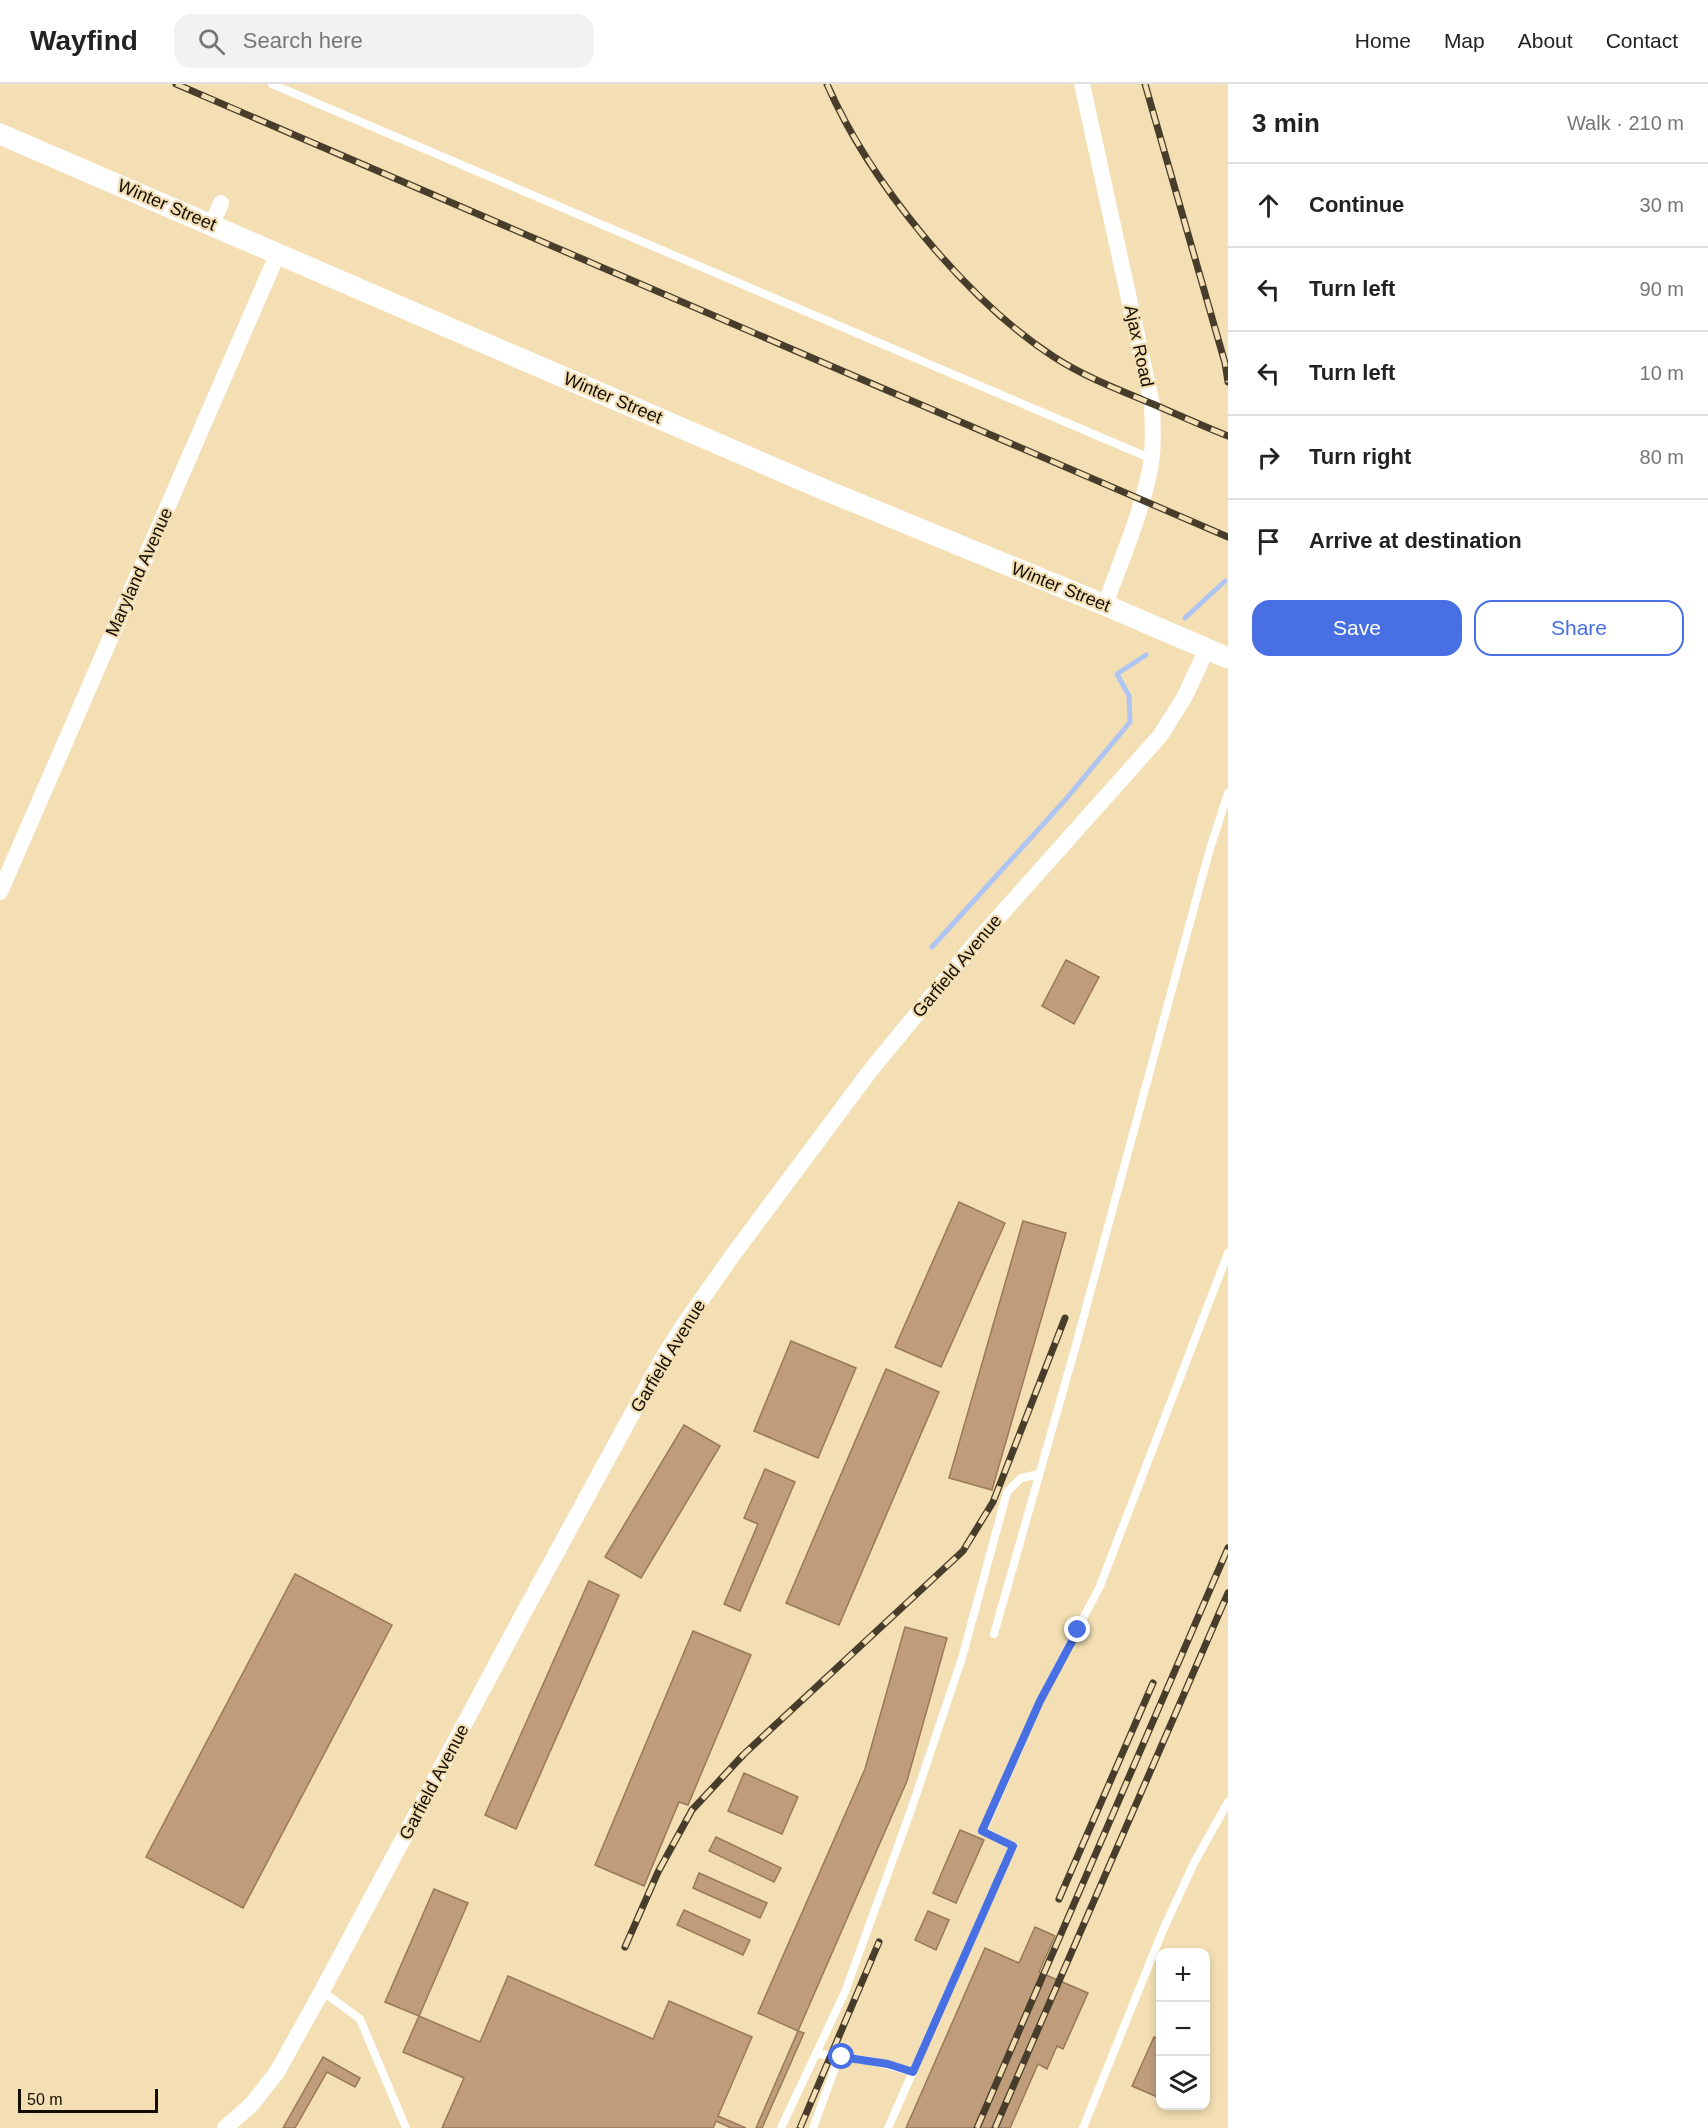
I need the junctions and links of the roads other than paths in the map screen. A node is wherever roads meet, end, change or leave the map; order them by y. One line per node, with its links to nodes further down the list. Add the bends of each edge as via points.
1 (272, 84): 3 (lane)
2 (1082, 84): 8 (street, Ajax Road, via 1152,404)
3 (290, 88): 8 (lane)
4 (0, 134): 6 (street, Winter Street)
5 (221, 203): 6 (street)
6 (212, 224): 7 (street, Winter Street)
7 (278, 253): 9 (street, Winter Street, via 825,490); 13 (street, Maryland Avenue)
8 (1152, 459): 9 (street, Ajax Road)
9 (1105, 605): 10 (street, Winter Street)
10 (1207, 649): 11 (street, Winter Street); 18 (street, Garfield Avenue, via 1184,698 1160,736 1014,898 908,1025 814,1145 685,1323 522,1616)
11 (1228, 658)
12 (1228, 793): 15 (lane)
13 (0, 892)
14 (1228, 1253): 21 (lane, via 1103,1579 1040,1701 982,1831 1013,1846)
15 (1039, 1474): 16 (lane); 19 (lane, via 1021,1478 1007,1492 962,1658 928,1763 852,1973)
16 (994, 1634)
17 (1228, 1802): 27 (lane, via 1163,1930)
18 (322, 1991): 22 (street, Garfield Avenue, via 277,2072 252,2104); 23 (lane, via 360,2019)
19 (818, 2054): 20 (lane); 24 (lane)
20 (839, 2057): 21 (lane); 25 (lane)
21 (913, 2072): 26 (lane)
22 (225, 2128)
23 (406, 2128)
24 (781, 2128)
25 (813, 2128)
26 (888, 2128)
27 (1083, 2128)

